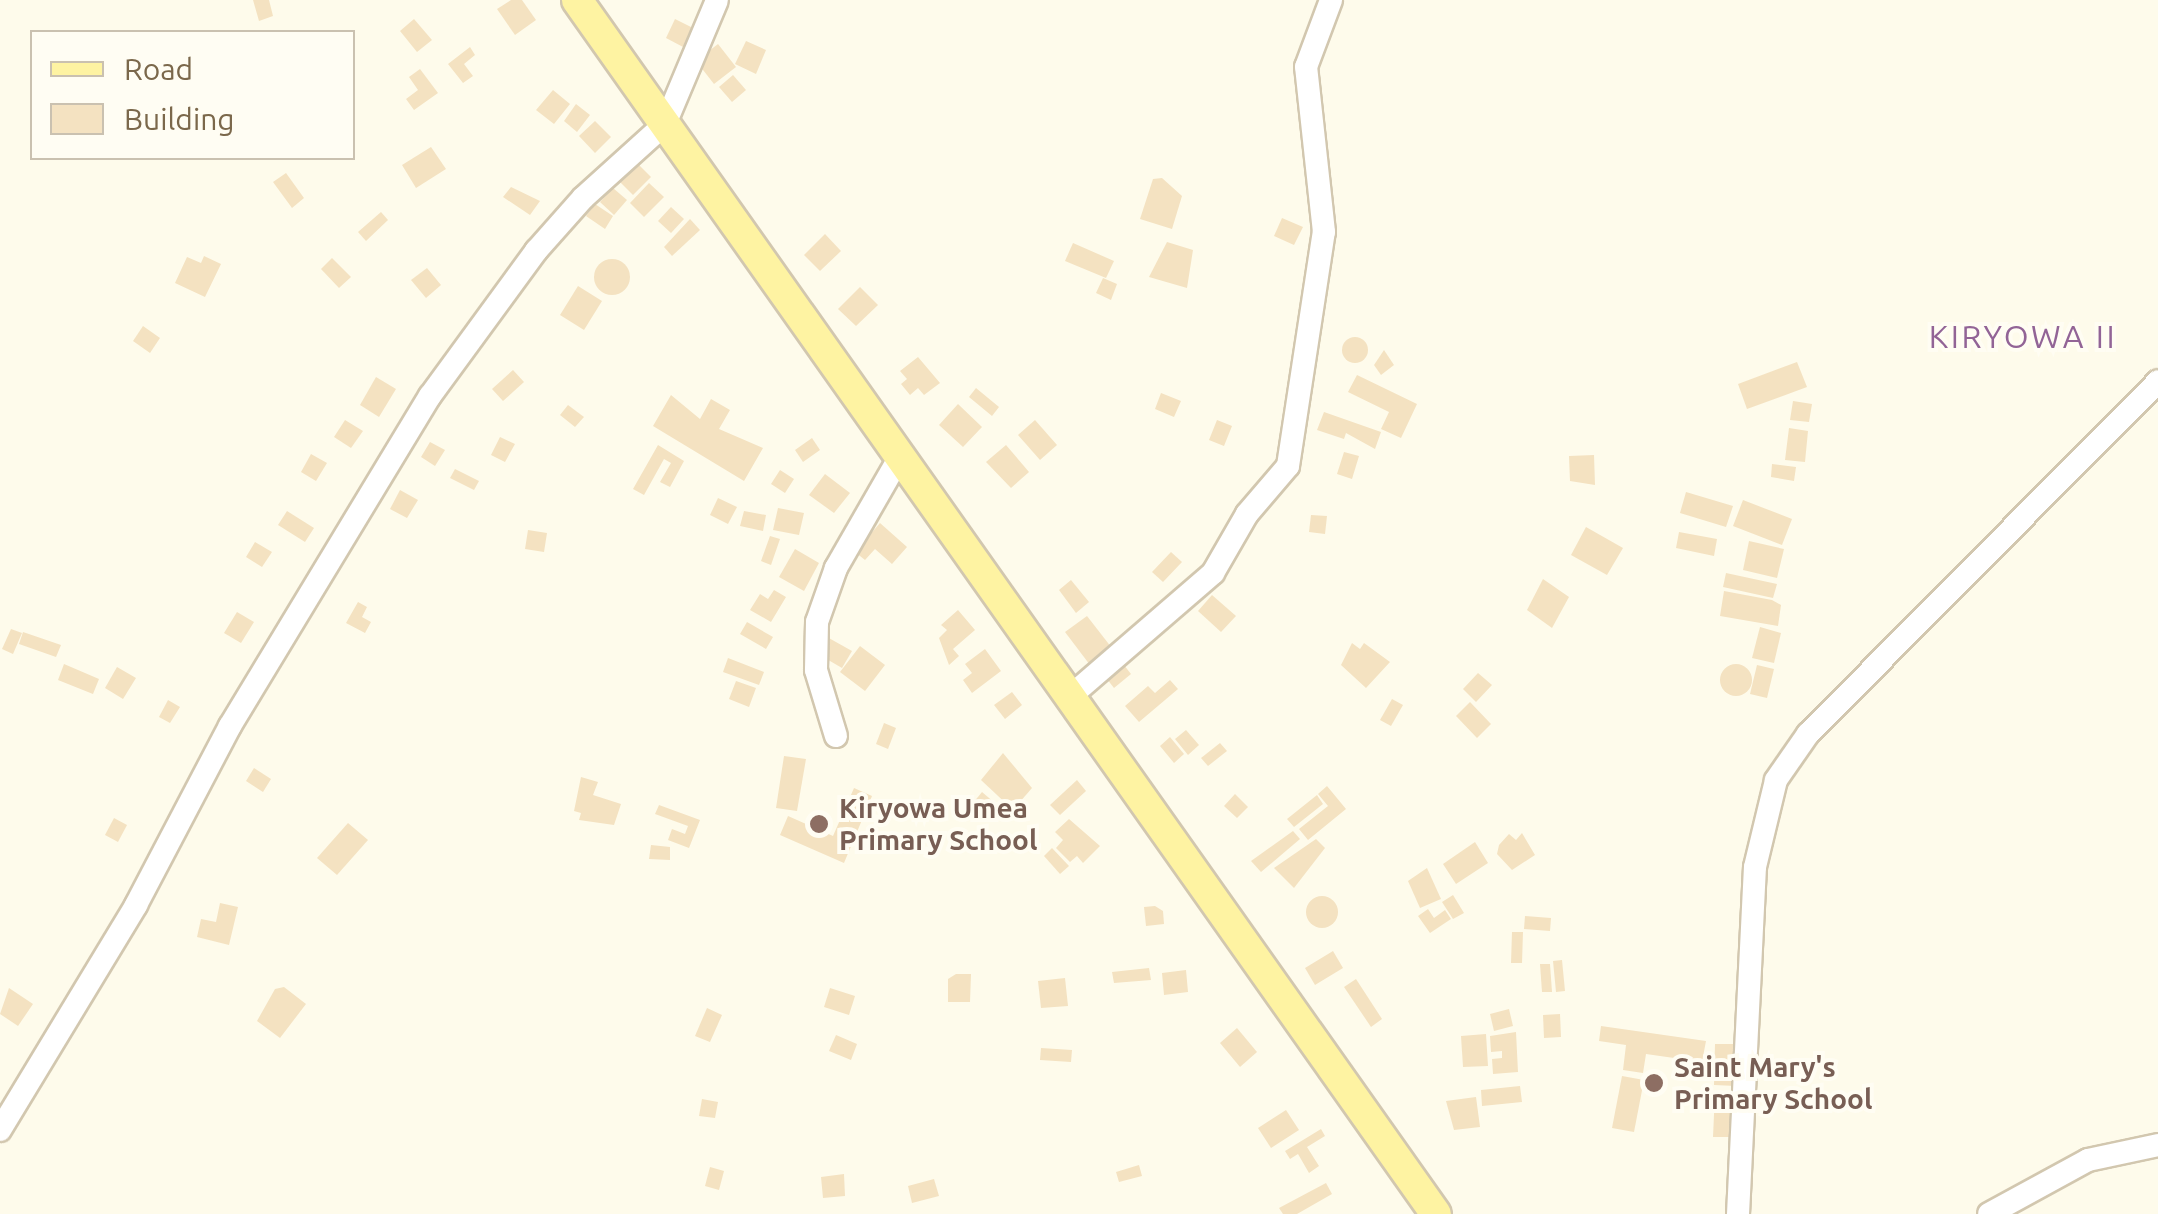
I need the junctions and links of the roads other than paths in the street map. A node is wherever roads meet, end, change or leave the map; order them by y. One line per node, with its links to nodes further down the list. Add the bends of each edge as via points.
1 (577, 0): 4 (main road)
2 (717, 0): 4 (street)
3 (1331, 0): 7 (street, via 1306,67 1324,232 1288,466 1247,514 1214,574)
4 (665, 124): 6 (main road); 9 (street, via 582,198 536,251 430,396 230,726 136,905)
5 (2158, 380): 12 (street, via 1808,734 1776,780 1755,866)
6 (898, 460): 7 (main road); 8 (street, via 836,568 817,622 816,670)
7 (1073, 694): 11 (main road)
8 (836, 736)
9 (0, 1130)
10 (2158, 1144): 13 (street, via 2088,1160)
11 (1436, 1214)
12 (1738, 1214)
13 (1989, 1214)

